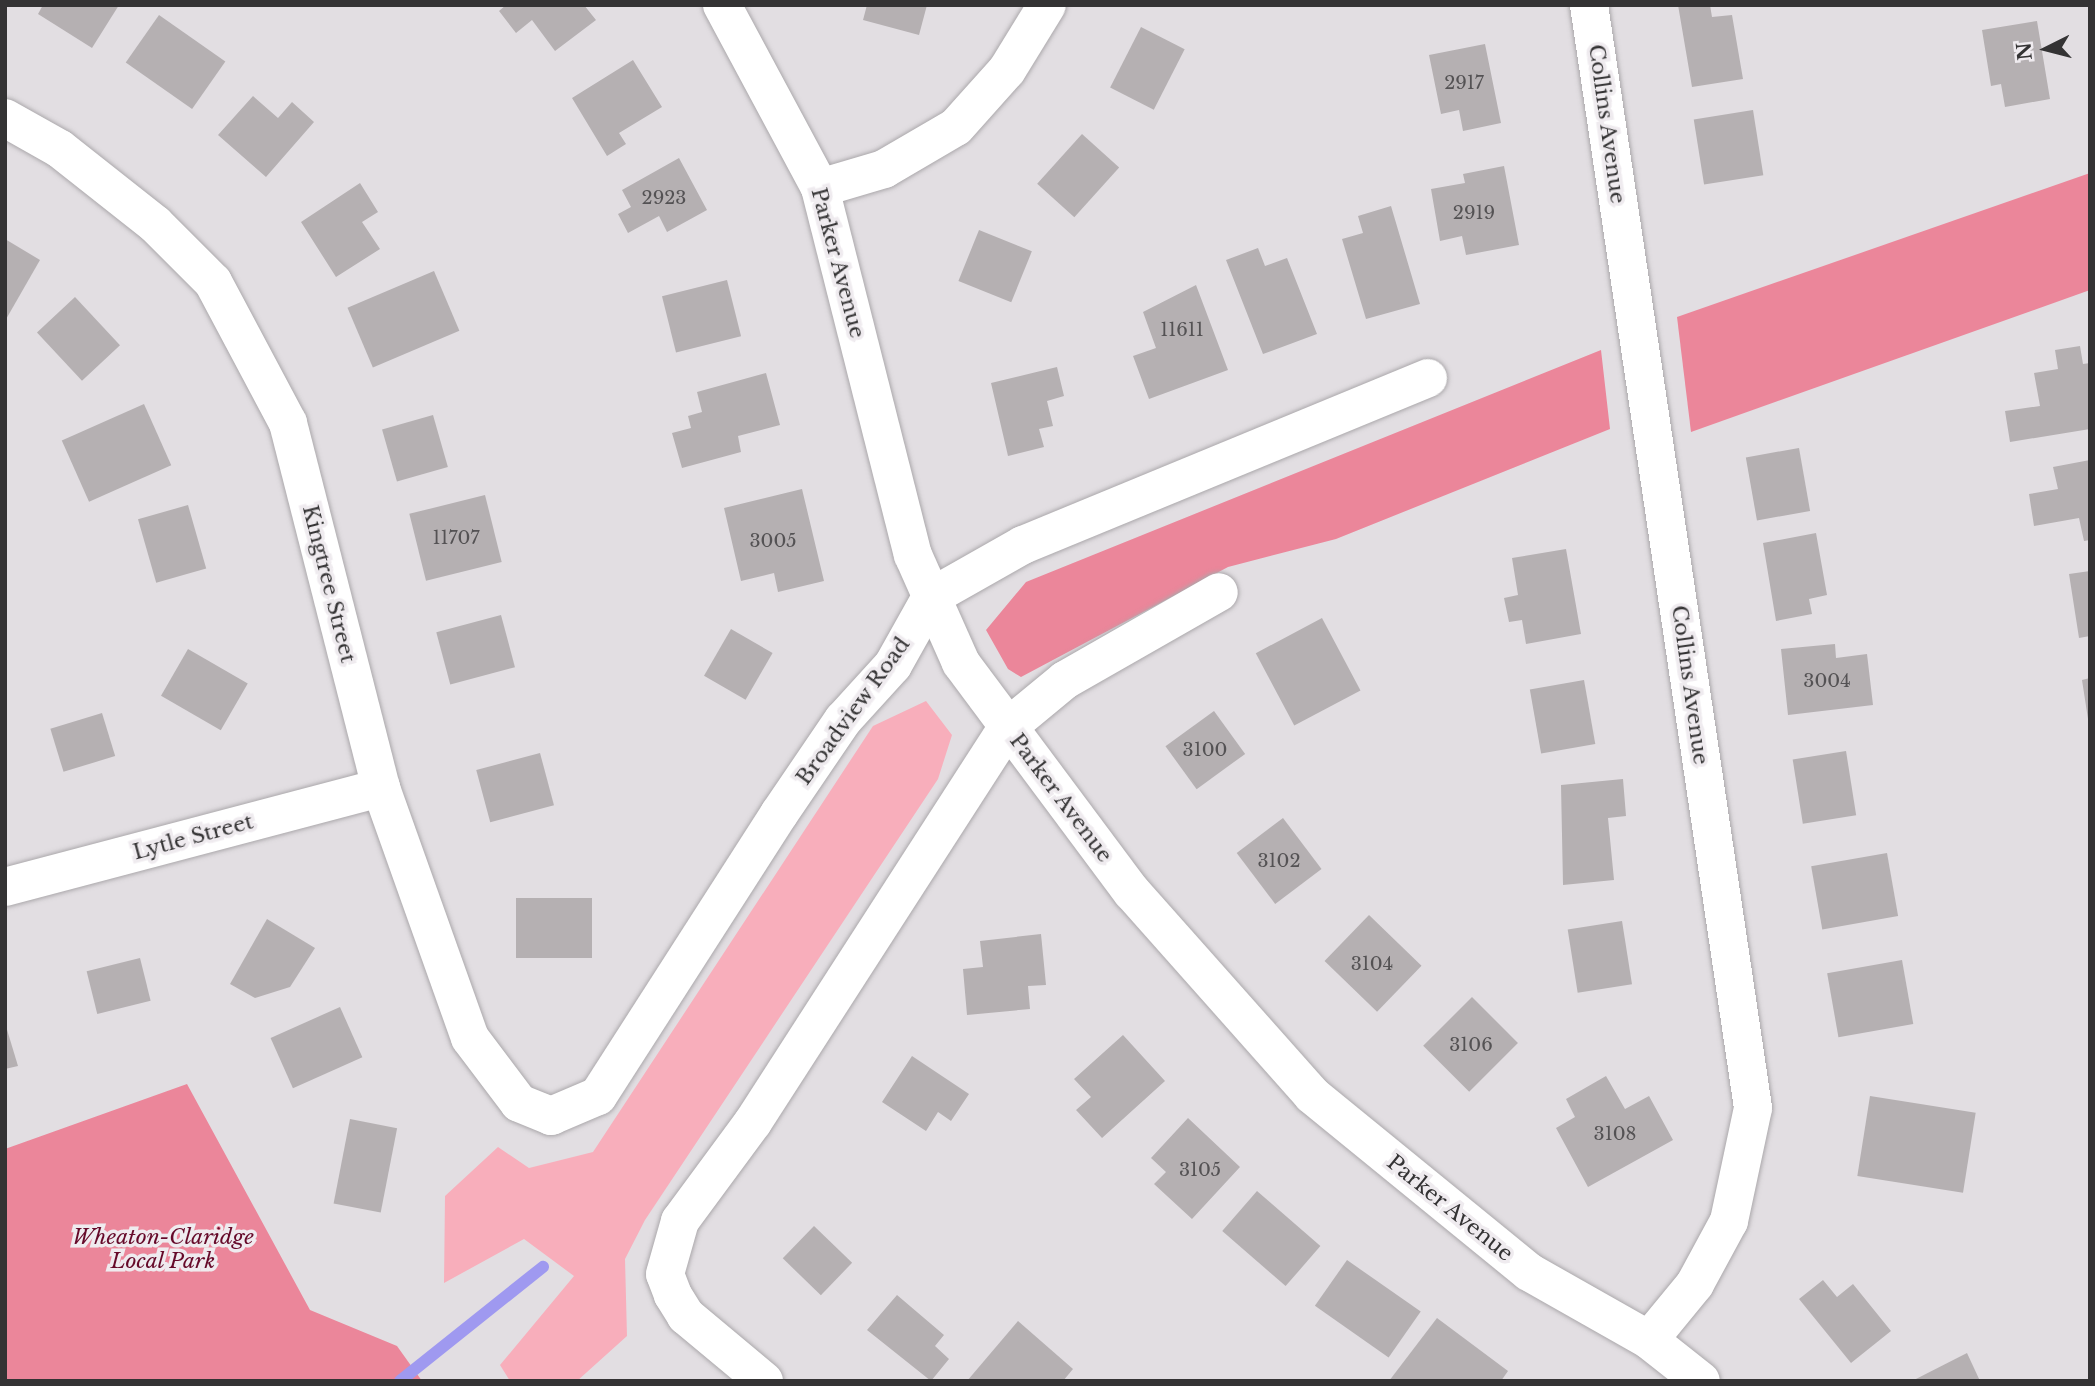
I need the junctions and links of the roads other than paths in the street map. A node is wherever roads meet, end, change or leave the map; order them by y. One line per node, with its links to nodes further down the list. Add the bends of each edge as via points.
1 (722, 5): 5 (street, Parker Avenue)
2 (1048, 5): 5 (street, via 1007,70 956,127 884,169)
3 (1589, 5): 13 (street, Collins Avenue, via 1753,1108 1729,1222 1695,1284)
4 (5, 118): 10 (street, Kingtree Street, via 70,157 155,224 213,282 288,423)
5 (820, 188): 8 (street, Parker Avenue, via 913,555)
6 (1428, 378): 8 (street, via 1023,545)
7 (1219, 592): 9 (street, via 1065,680)
8 (932, 597): 9 (street, Parker Avenue, via 961,663); 12 (street, Broadview Road, via 893,664 843,720 779,814 598,1096 577,1110)
9 (1008, 727): 13 (street, Parker Avenue, via 1132,892 1312,1095 1529,1272); 14 (street, via 753,1122 680,1221 665,1274 685,1316)
10 (381, 788): 11 (street, Lytle Street); 12 (street, Kingtree Street, via 470,1038 519,1103)
11 (5, 887)
12 (551, 1116)
13 (1649, 1340): 15 (street, Parker Avenue)
14 (764, 1381)
15 (1701, 1381)

